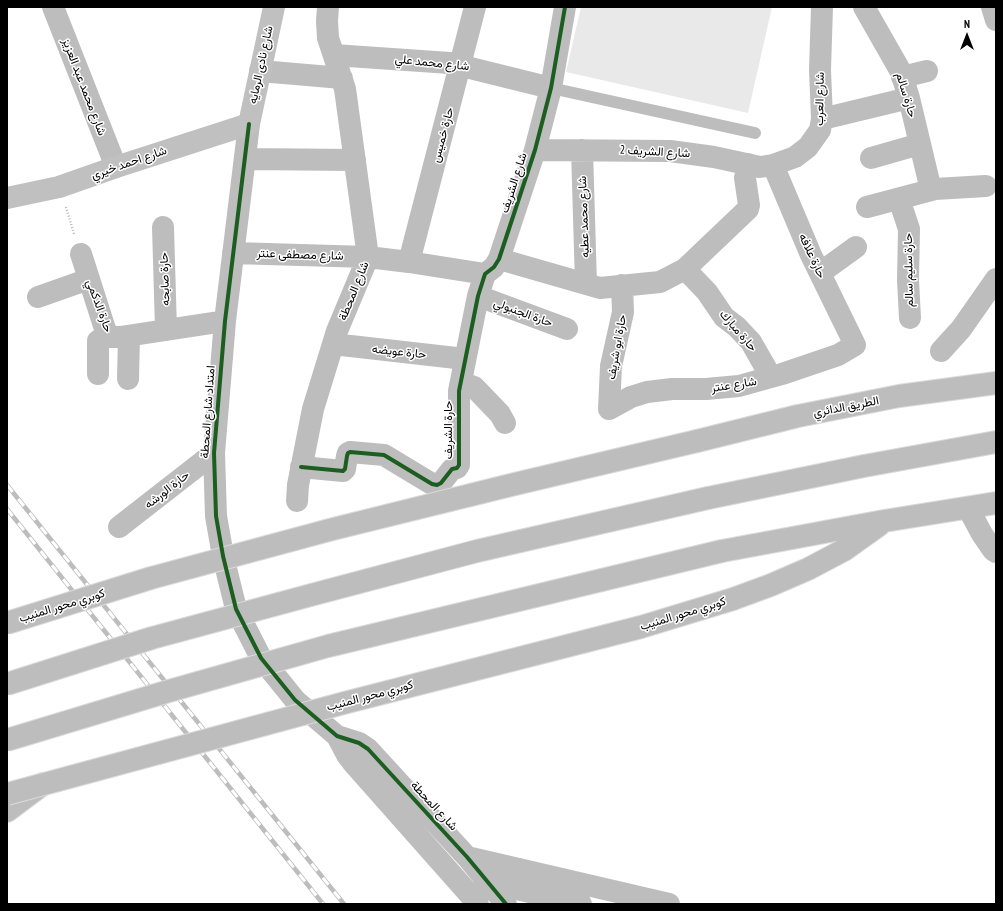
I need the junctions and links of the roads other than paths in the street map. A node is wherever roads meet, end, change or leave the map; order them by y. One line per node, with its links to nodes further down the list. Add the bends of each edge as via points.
1 (53, 7): 29 (main road, شارع محمد عبد العزيز)
2 (274, 7): 12 (main road, شارع نادى الرمايه)
3 (328, 7): 10 (main road, شارع المحطة, via 328,38)
4 (475, 7): 11 (main road, حارة خميس)
5 (565, 7): 16 (main road, شارع الشريف)
6 (864, 7): 14 (main road, حارة سالم)
7 (992, 7): 9 (main road)
8 (825, 9): 18 (main road, شارع العرب, via 820,70)
9 (996, 20)
10 (334, 55): 11 (main road, شارع محمد علي); 15 (main road, شارع المحطة)
11 (461, 64): 16 (main road, شارع محمد علي); 40 (main road, حارة خميس)
12 (260, 72): 15 (main road); 19 (main road, شارع نادى الرمايه)
13 (927, 72): 14 (main road)
14 (902, 77): 17 (main road, حارة سالم)
15 (342, 78): 26 (main road, شارع المحطة)
16 (551, 88): 20 (lane); 22 (main road, شارع الشريف)
17 (908, 98): 18 (main road); 21 (main road, حارة سالم)
18 (822, 119): 28 (main road, شارع العرب, via 820,130 808,147 795,157)
19 (249, 124): 24 (main road, امتداد شارع المحطة); 29 (main road, شارع احمد خيري)
20 (755, 133)
21 (920, 144): 25 (main road); 31 (main road, حارة سالم)
22 (535, 150): 23 (main road, شارع الشريف 2); 41 (main road, شارع الشريف)
23 (582, 150): 27 (main road, شارع الشريف 2, via 670,151); 46 (main road, شارع محمد عطيه)
24 (245, 158): 26 (main road); 37 (main road, امتداد شارع المحطة)
25 (871, 158)
26 (355, 160): 39 (main road, شارع المحطة)
27 (748, 164): 28 (main road, شارع الشريف 2, via 760,167); 42 (main road, شارع مصطفى عنتر, via 745,178 748,209)
28 (773, 165): 43 (main road, حارة علافه)
29 (116, 167): 32 (main road, شارع احمد خيري, via 59,187)
30 (986, 186): 31 (main road)
31 (931, 190): 33 (main road)
32 (7, 198)
33 (899, 199): 34 (main road); 50 (main road, حارة سليم سالم, via 909,229)
34 (867, 208)
35 (163, 227): 53 (main road, حارة صابحه)
36 (856, 247): 43 (main road)
37 (233, 253): 39 (main road, شارع مصطفى عنتر); 51 (main road, امتداد شارع المحطة)
38 (81, 254): 44 (main road, حارة الدكمي)
39 (368, 257): 40 (main road, شارع مصطفى عنتر); 55 (main road, شارع المحطة)
40 (410, 262): 41 (main road, شارع مصطفى عنتر)
41 (492, 267): 46 (main road, شارع مصطفى عنتر); 48 (main road, شارع الشريف)
42 (685, 269): 47 (main road, شارع مصطفى عنتر, via 660,282); 60 (main road, حارة مبارك, via 707,292 724,317 751,342)
43 (820, 273): 56 (main road, حارة علافه)
44 (89, 279): 49 (main road); 54 (main road, حارة الدكمي, via 105,329)
45 (996, 279): 57 (main road, via 961,329)
46 (586, 284): 47 (main road, شارع مصطفى عنتر, via 600,288)
47 (622, 285): 64 (main road, حارة ابو شريف, via 623,312 611,366)
48 (478, 296): 52 (main road, حارة الجنبولي); 58 (main road, شارع الشريف)
49 (38, 297)
50 (910, 318)
51 (225, 320): 53 (main road, حارة الدكمي); 68 (main road, امتداد شارع المحطة)
52 (567, 329)
53 (166, 330): 54 (main road, حارة الدكمي)
54 (119, 337): 59 (main road, via 104,337 98,341); 61 (main road)
55 (333, 344): 58 (main road, حارة عويضه); 69 (main road, شارع المحطة, via 313,409)
56 (855, 345): 60 (main road, شارع عنتر, via 838,355)
57 (941, 351)
58 (465, 359): 62 (main road, حارة الشريف)
59 (98, 374)
60 (771, 377): 64 (main road, شارع عنتر, via 739,386 647,392)
61 (128, 379)
62 (461, 382): 65 (main road, via 474,387 500,414); 69 (main road, حارة الشريف, via 459,465 452,469 441,483 432,484 384,455 350,452 343,471)
63 (996, 383): 66 (main road, الطريق الدائري, via 899,396 798,416)
64 (609, 409)
65 (505, 423)
66 (697, 441): 76 (main road, كوبري محور المنيب, bridge, via 332,529 151,578)
67 (996, 442): 77 (main road, bridge, via 708,498 477,551 152,638)
68 (214, 453): 74 (main road, حارة الورشه); 78 (main road, امتداد شارع المحطة, via 216,516 236,609 260,658 295,700)
69 (301, 467): 70 (main road, شارع المحطة)
70 (297, 501)
71 (996, 503): 72 (main road)
72 (968, 508): 73 (main road); 75 (main road, via 992,550)
73 (884, 521): 79 (main road, bridge, via 722,551 328,646); 80 (main road, كوبري محور المنيب, bridge, via 844,550 808,569 733,599 641,627)
74 (119, 527)
75 (996, 552)
76 (7, 623)
77 (7, 684)
78 (337, 736): 83 (main road, شارع المحطة, via 359,743 368,749); 84 (main road, via 347,755)
79 (7, 740)
80 (46, 782): 81 (main road, كوبري محور المنيب, bridge); 82 (main road, bridge)
81 (7, 794)
82 (7, 811)
83 (467, 857): 85 (main road, شارع المحطة); 89 (main road)
84 (446, 867): 85 (main road); 86 (main road)
85 (484, 878): 87 (main road, شارع المحطة); 88 (main road, via 517,889)
86 (478, 904)
87 (506, 904)
88 (581, 904)
89 (669, 904)

